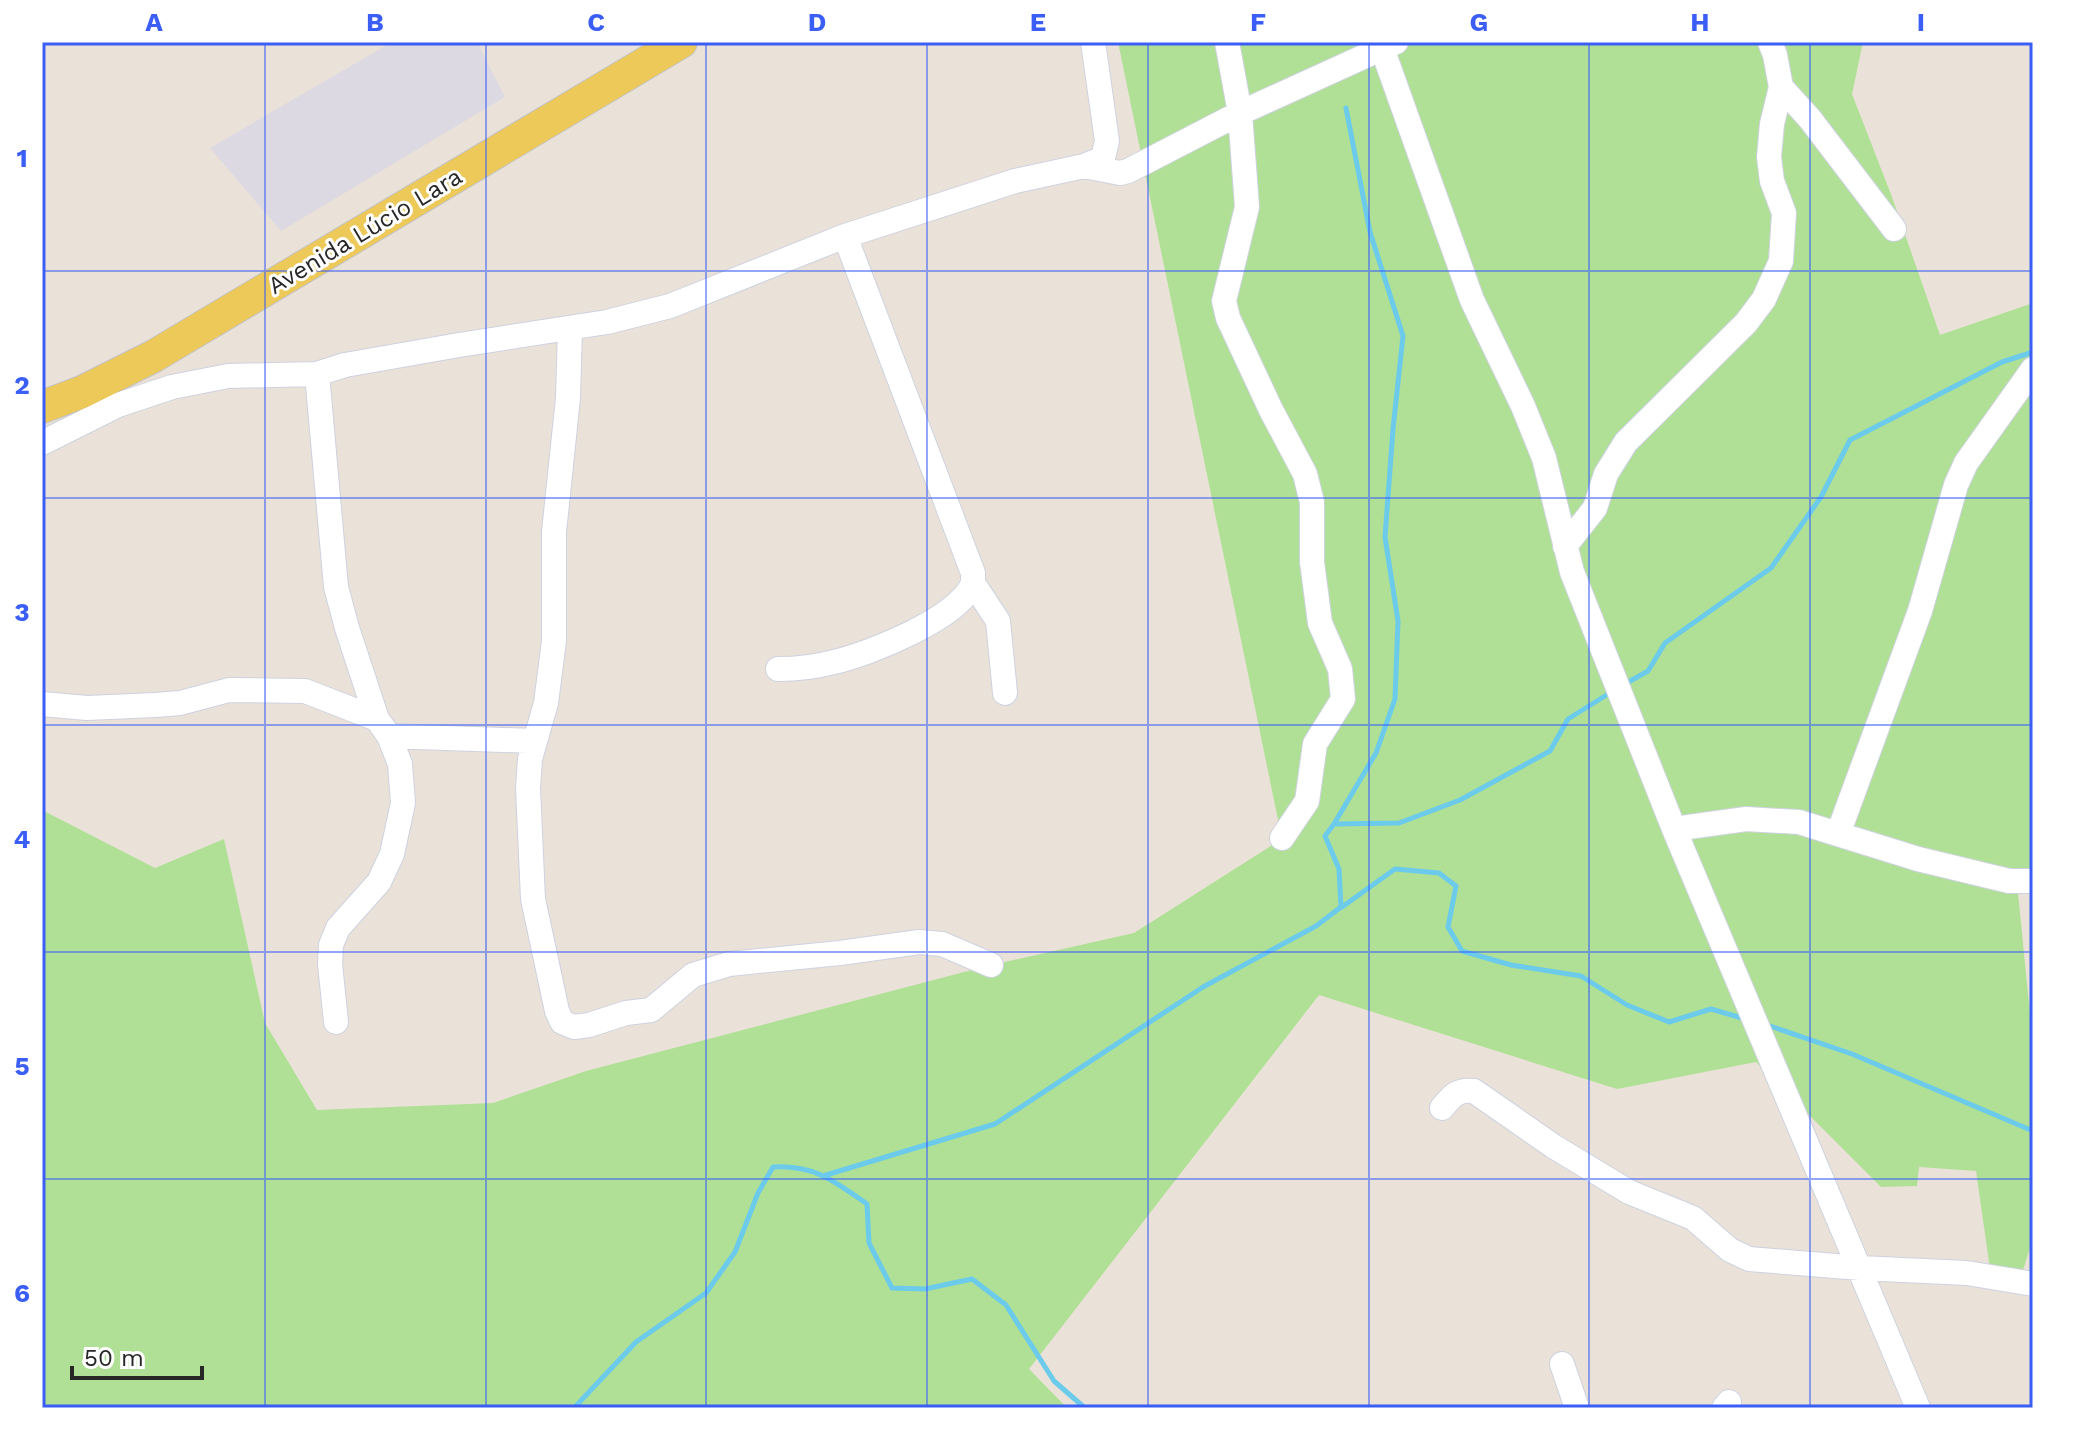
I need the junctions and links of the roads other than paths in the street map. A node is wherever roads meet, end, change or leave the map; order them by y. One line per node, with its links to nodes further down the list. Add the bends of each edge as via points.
1 (681, 42): 14 (main road, Avenida Lúcio Lara, via 168,349)
2 (1093, 42): 8 (street, via 1107,141 1103,158)
3 (1227, 42): 7 (street)
4 (1770, 42): 6 (street)
5 (1389, 45): 7 (street); 16 (street, via 1472,300 1544,458)
6 (1781, 87): 9 (street); 16 (street, via 1769,157 1784,213 1784,239 1781,261 1764,299 1626,442 1606,474 1595,508)
7 (1240, 113): 8 (street, via 1128,171); 25 (street, via 1247,207 1224,301 1305,474 1312,502 1320,623 1340,669 1343,699 1315,744 1307,801)
8 (1084, 166): 10 (street, via 1015,181)
9 (1894, 229)
10 (845, 236): 11 (street, via 670,306); 17 (street)
11 (570, 329): 13 (street); 22 (street, via 554,532 554,641)
12 (2033, 369): 24 (street, via 1956,485 1920,611)
13 (317, 374): 15 (street, via 228,376 172,387 118,405); 21 (street, via 336,587)
14 (42, 407)
15 (42, 443)
16 (1565, 546): 23 (street)
17 (973, 583): 18 (street, via 946,613 912,633 837,661); 19 (street, via 998,621)
18 (778, 669)
19 (1005, 693)
20 (42, 704): 21 (street, via 155,705 229,690 305,691)
21 (383, 727): 22 (street); 28 (street, via 400,764 403,803 392,854 379,882 338,928 331,945)
22 (535, 741): 27 (street, via 528,788 533,899 562,1022 589,1025 651,1010 693,975 729,964 919,942 942,944)
23 (1674, 829): 24 (street, via 1746,819 1799,822); 30 (street)
24 (1838, 834): 26 (street, via 2009,881)
25 (1282, 838)
26 (2033, 881)
27 (991, 965)
28 (336, 1022)
29 (1442, 1108): 30 (street, via 1462,1090 1474,1091 1629,1192 1693,1218 1749,1259)
30 (1860, 1268): 31 (street, via 1967,1273); 34 (street)
31 (2033, 1284)
32 (1562, 1364): 33 (street)
33 (1577, 1408)
34 (1918, 1408)

